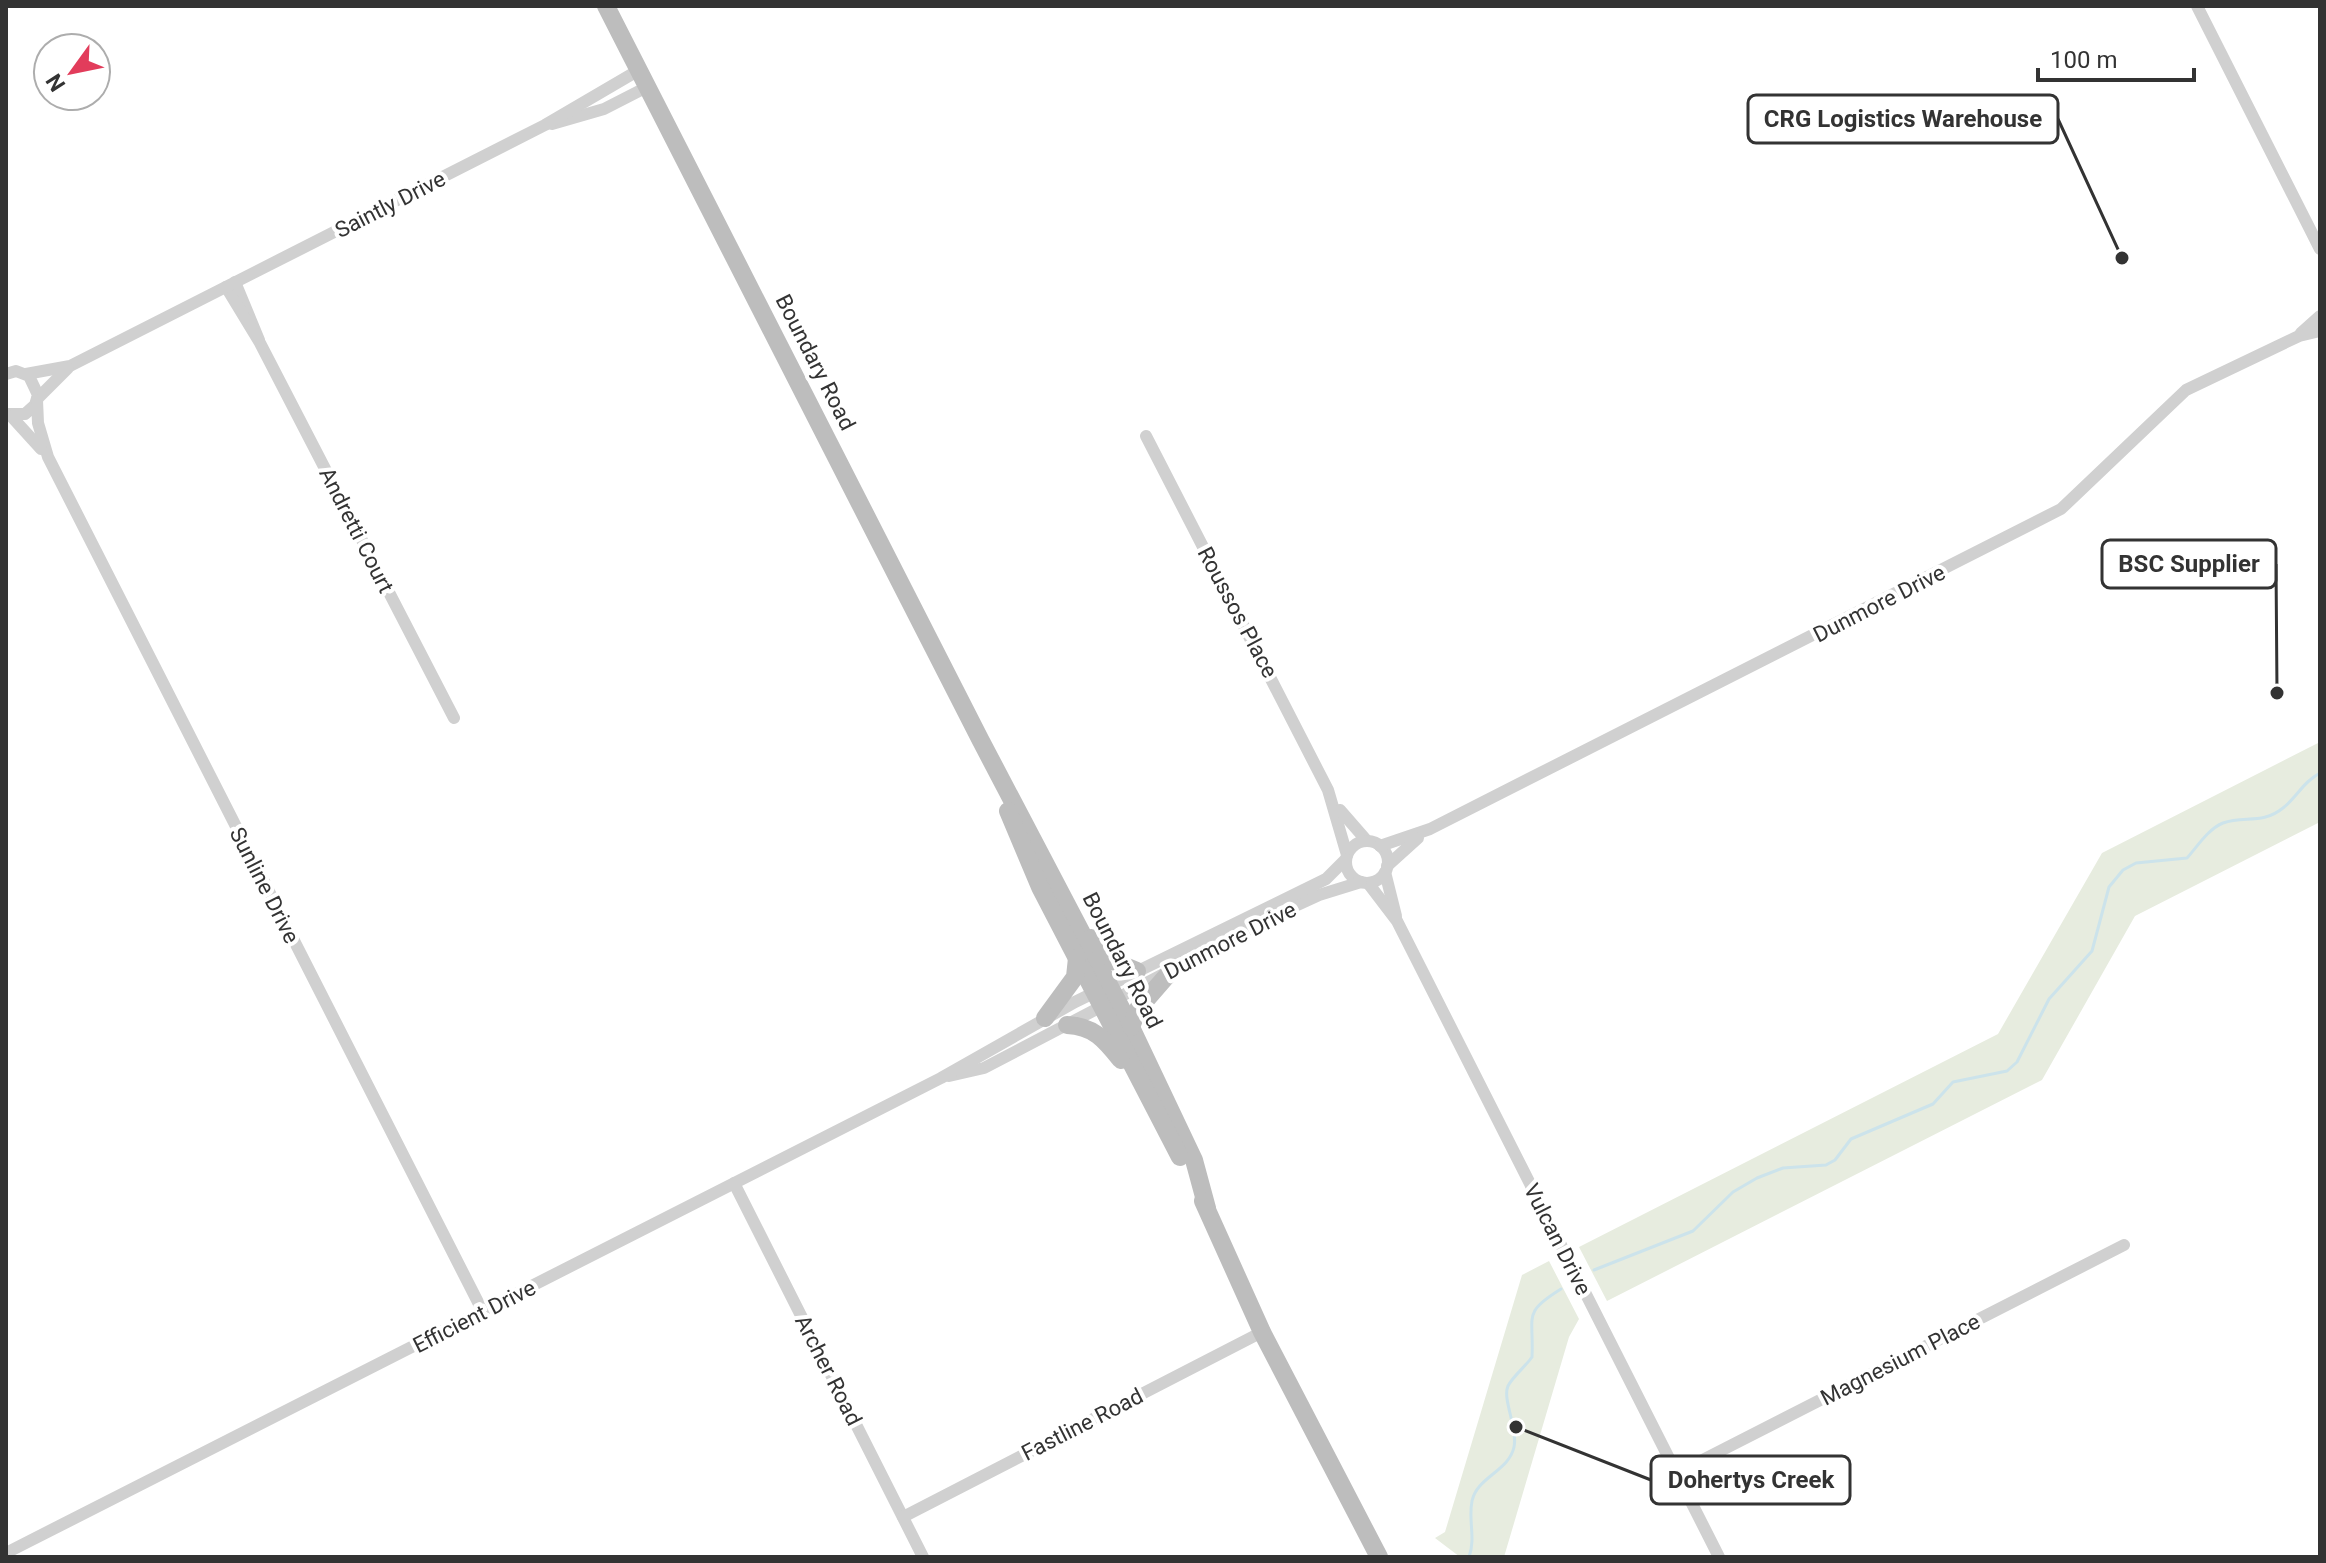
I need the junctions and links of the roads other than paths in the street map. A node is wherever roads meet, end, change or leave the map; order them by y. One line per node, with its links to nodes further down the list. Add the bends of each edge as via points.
1 (606, 6): 3 (main road, Boundary Road)
2 (2197, 6): 6 (street)
3 (639, 70): 4 (main road, Boundary Road); 5 (street, Saintly Drive)
4 (647, 87): 5 (street, Saintly Drive, via 604,109); 20 (main road, Boundary Road)
5 (545, 125): 7 (street, Saintly Drive)
6 (2320, 249)
7 (231, 284): 12 (street, Saintly Drive); 19 (street, Andretti Court)
8 (2320, 316): 10 (street, Dunmore Drive)
9 (2320, 331): 10 (street, Dunmore Drive)
10 (2299, 336): 22 (street, Dunmore Drive, via 2186,390 2061,509)
11 (6, 359): 13 (street)
12 (70, 366): 13 (street, Saintly Drive); 15 (street, Saintly Drive)
13 (24, 373): 14 (street, Saintly Drive); 15 (street, Sunline Drive, via 36,384)
14 (6, 374)
15 (37, 400): 16 (street, Saintly Drive, via 25,414); 18 (street, Sunline Drive)
16 (8, 415): 18 (street, Sunline Drive)
17 (1146, 436): 21 (street, Roussos Place)
18 (48, 457): 42 (street, Sunline Drive)
19 (454, 718)
20 (981, 741): 28 (main road, Boundary Road); 30 (main road, Boundary Road, via 1040,887)
21 (1328, 790): 23 (street, Roussos Place, via 1344,818); 25 (street, Roussos Place)
22 (1430, 829): 24 (street, Dunmore Drive); 26 (street, Dunmore Drive)
23 (1367, 841): 24 (street); 25 (street, via 1355,845)
24 (1380, 846): 26 (street)
25 (1347, 857): 27 (street, via 1348,871); 31 (street, Dunmore Drive, via 1326,879)
26 (1386, 869): 27 (street); 29 (street, Vulcan Drive)
27 (1365, 883): 29 (street, Vulcan Drive); 32 (street, Dunmore Drive, via 1319,895)
28 (1072, 914): 31 (main road, via 1100,950); 33 (main road, Boundary Road)
29 (1397, 921): 44 (street, Vulcan Drive)
30 (1077, 958): 33 (main road, Boundary Road); 34 (main road, via 1075,977)
31 (1137, 971): 33 (street, Dunmore Drive)
32 (1171, 971): 33 (street, Dunmore Drive); 36 (main road, via 1138,1009)
33 (1106, 996): 34 (street, Efficient Drive); 35 (street, Efficient Drive); 36 (main road, Boundary Road); 38 (main road, Boundary Road)
34 (1045, 1018): 37 (street, Efficient Drive)
35 (1067, 1025): 37 (street, Efficient Drive, via 984,1068); 38 (main road, via 1097,1032)
36 (1131, 1027): 40 (main road, Boundary Road, via 1194,1160)
37 (941, 1078): 39 (street, Efficient Drive)
38 (1146, 1090): 40 (main road, Boundary Road)
39 (734, 1183): 42 (street, Efficient Drive); 45 (street, Archer Road)
40 (1207, 1208): 43 (main road, Boundary Road)
41 (2124, 1245): 44 (street, Magnesium Place)
42 (483, 1312): 46 (street, Efficient Drive)
43 (1262, 1332): 45 (street, Fastline Road); 48 (main road, Boundary Road)
44 (1677, 1473): 49 (street, Vulcan Drive)
45 (903, 1517): 47 (street, Archer Road)
46 (6, 1553)
47 (923, 1557)
48 (1379, 1557)
49 (1719, 1557)

